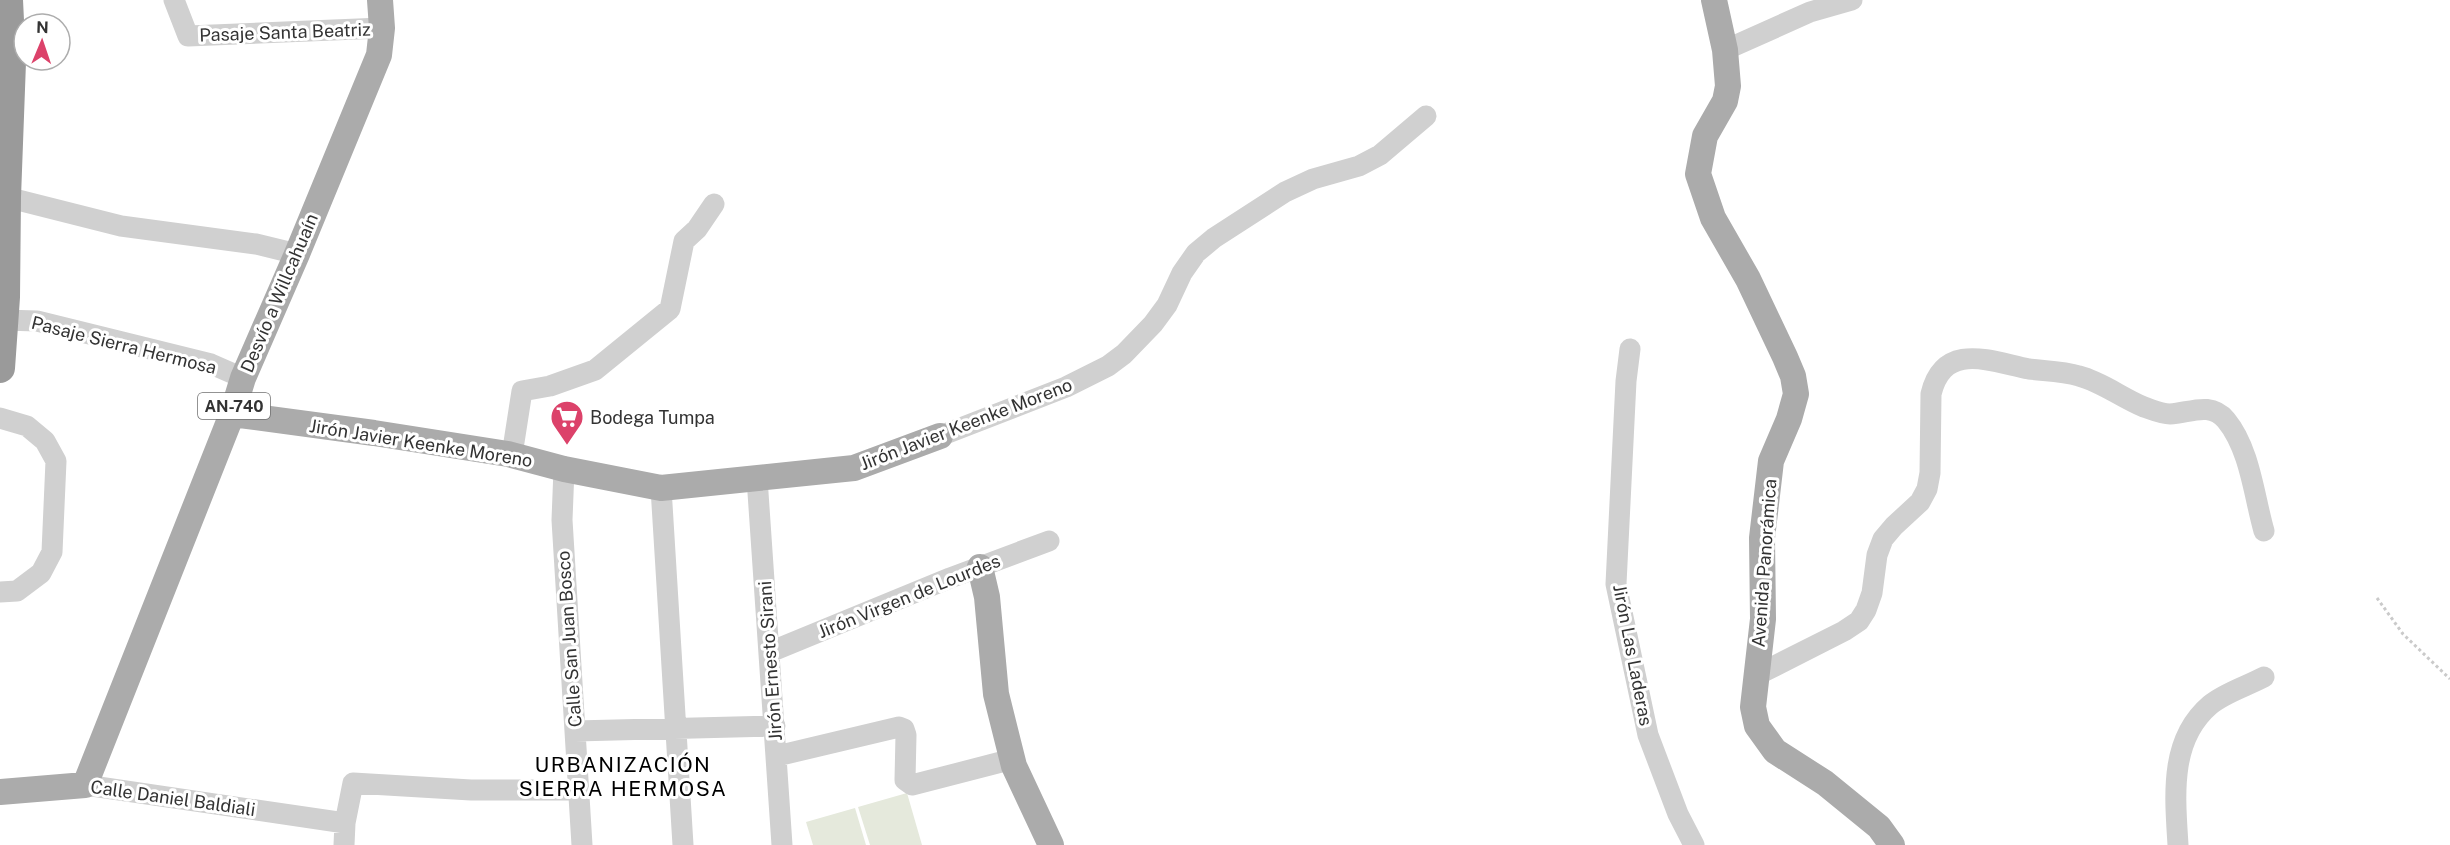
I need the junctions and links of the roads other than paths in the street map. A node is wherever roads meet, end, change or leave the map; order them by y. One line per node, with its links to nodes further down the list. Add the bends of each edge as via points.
1 (8, 0): 9 (highway, via 11,62)
2 (174, 0): 6 (street, Pasaje Santa Beatriz, via 188,36)
3 (380, 0): 6 (main road, Desvío a Willcahuaín / AN-740)
4 (1714, 0): 7 (main road, Avenida Panorámica)
5 (1852, 0): 7 (street, via 1810,12)
6 (382, 28): 11 (main road, Desvío a Willcahuaín / AN-740, via 379,55)
7 (1725, 50): 29 (main road, Avenida Panorámica, via 1725,101 1705,136 1698,174 1713,218 1748,279 1793,376 1796,394 1771,461 1762,538 1762,619)
8 (1426, 116): 19 (street, Jirón Javier Keenke Moreno, via 1380,155 1285,192 1215,238 1196,253 1152,324 1108,366)
9 (6, 197): 11 (street, via 121,226 256,244); 12 (highway)
10 (714, 204): 20 (street, via 684,241 670,309 595,370 522,391)
11 (297, 254): 16 (main road, Desvío a Willcahuaín / AN-740)
12 (2, 262): 13 (highway)
13 (3, 320): 15 (highway); 16 (street, Pasaje Sierra Hermosa, via 37,321 211,364)
14 (1630, 349): 45 (street, Jirón Las Laderas, via 1616,584 1648,735)
15 (0, 368)
16 (243, 378): 17 (main road, Desvío a Willcahuaín / AN-740)
17 (232, 414): 20 (main road, Jirón Javier Keenke Moreno); 36 (main road, Desvío a Willcahuaín / AN-740)
18 (0, 418): 27 (street, via 27,426 45,441 56,461 52,552 41,573 17,591)
19 (940, 436): 22 (main road, Jirón Javier Keenke Moreno, via 859,466)
20 (512, 455): 21 (main road, Jirón Javier Keenke Moreno)
21 (564, 469): 23 (main road, Jirón Javier Keenke Moreno); 33 (street, Calle San Juan Bosco, via 562,520)
22 (757, 478): 23 (main road, Jirón Javier Keenke Moreno); 28 (street, Jirón Ernesto Sirani)
23 (661, 488): 32 (street)
24 (2264, 531): 29 (street, via 2243,451 2216,412 2206,409 2160,413 2080,376 1975,357 1956,361 1943,369 1931,394 1927,489 1920,502 1883,540 1872,593 1859,621)
25 (1049, 541): 26 (street, Jirón Virgen de Lourdes)
26 (980, 567): 28 (street, Jirón Virgen de Lourdes); 35 (main road, via 987,597 996,694)
27 (0, 592)
28 (770, 652): 31 (street, Jirón Ernesto Sirani)
29 (1755, 676): 46 (main road, Avenida Panorámica, via 1753,707 1757,726 1774,750 1834,790 1879,827)
30 (2264, 677): 47 (street, via 2212,704 2192,723 2180,753 2174,791)
31 (775, 726): 32 (street); 34 (street, Jirón Ernesto Sirani)
32 (677, 729): 33 (street); 42 (street)
33 (575, 731): 37 (street, Calle San Juan Bosco)
34 (777, 756): 35 (street, via 898,727 906,732 905,780 912,784 1005,761); 43 (street, Jirón Ernesto Sirani)
35 (1014, 766): 44 (main road)
36 (85, 785): 38 (main road, Calle Daniel Baldiali); 39 (street, Calle Daniel Baldiali)
37 (578, 790): 39 (street, via 471,790 353,783); 41 (street, Calle San Juan Bosco)
38 (0, 792)
39 (345, 823): 40 (street)
40 (344, 845)
41 (582, 845)
42 (683, 845)
43 (782, 845)
44 (1052, 845)
45 (1694, 845)
46 (1892, 845)
47 (2178, 845)

